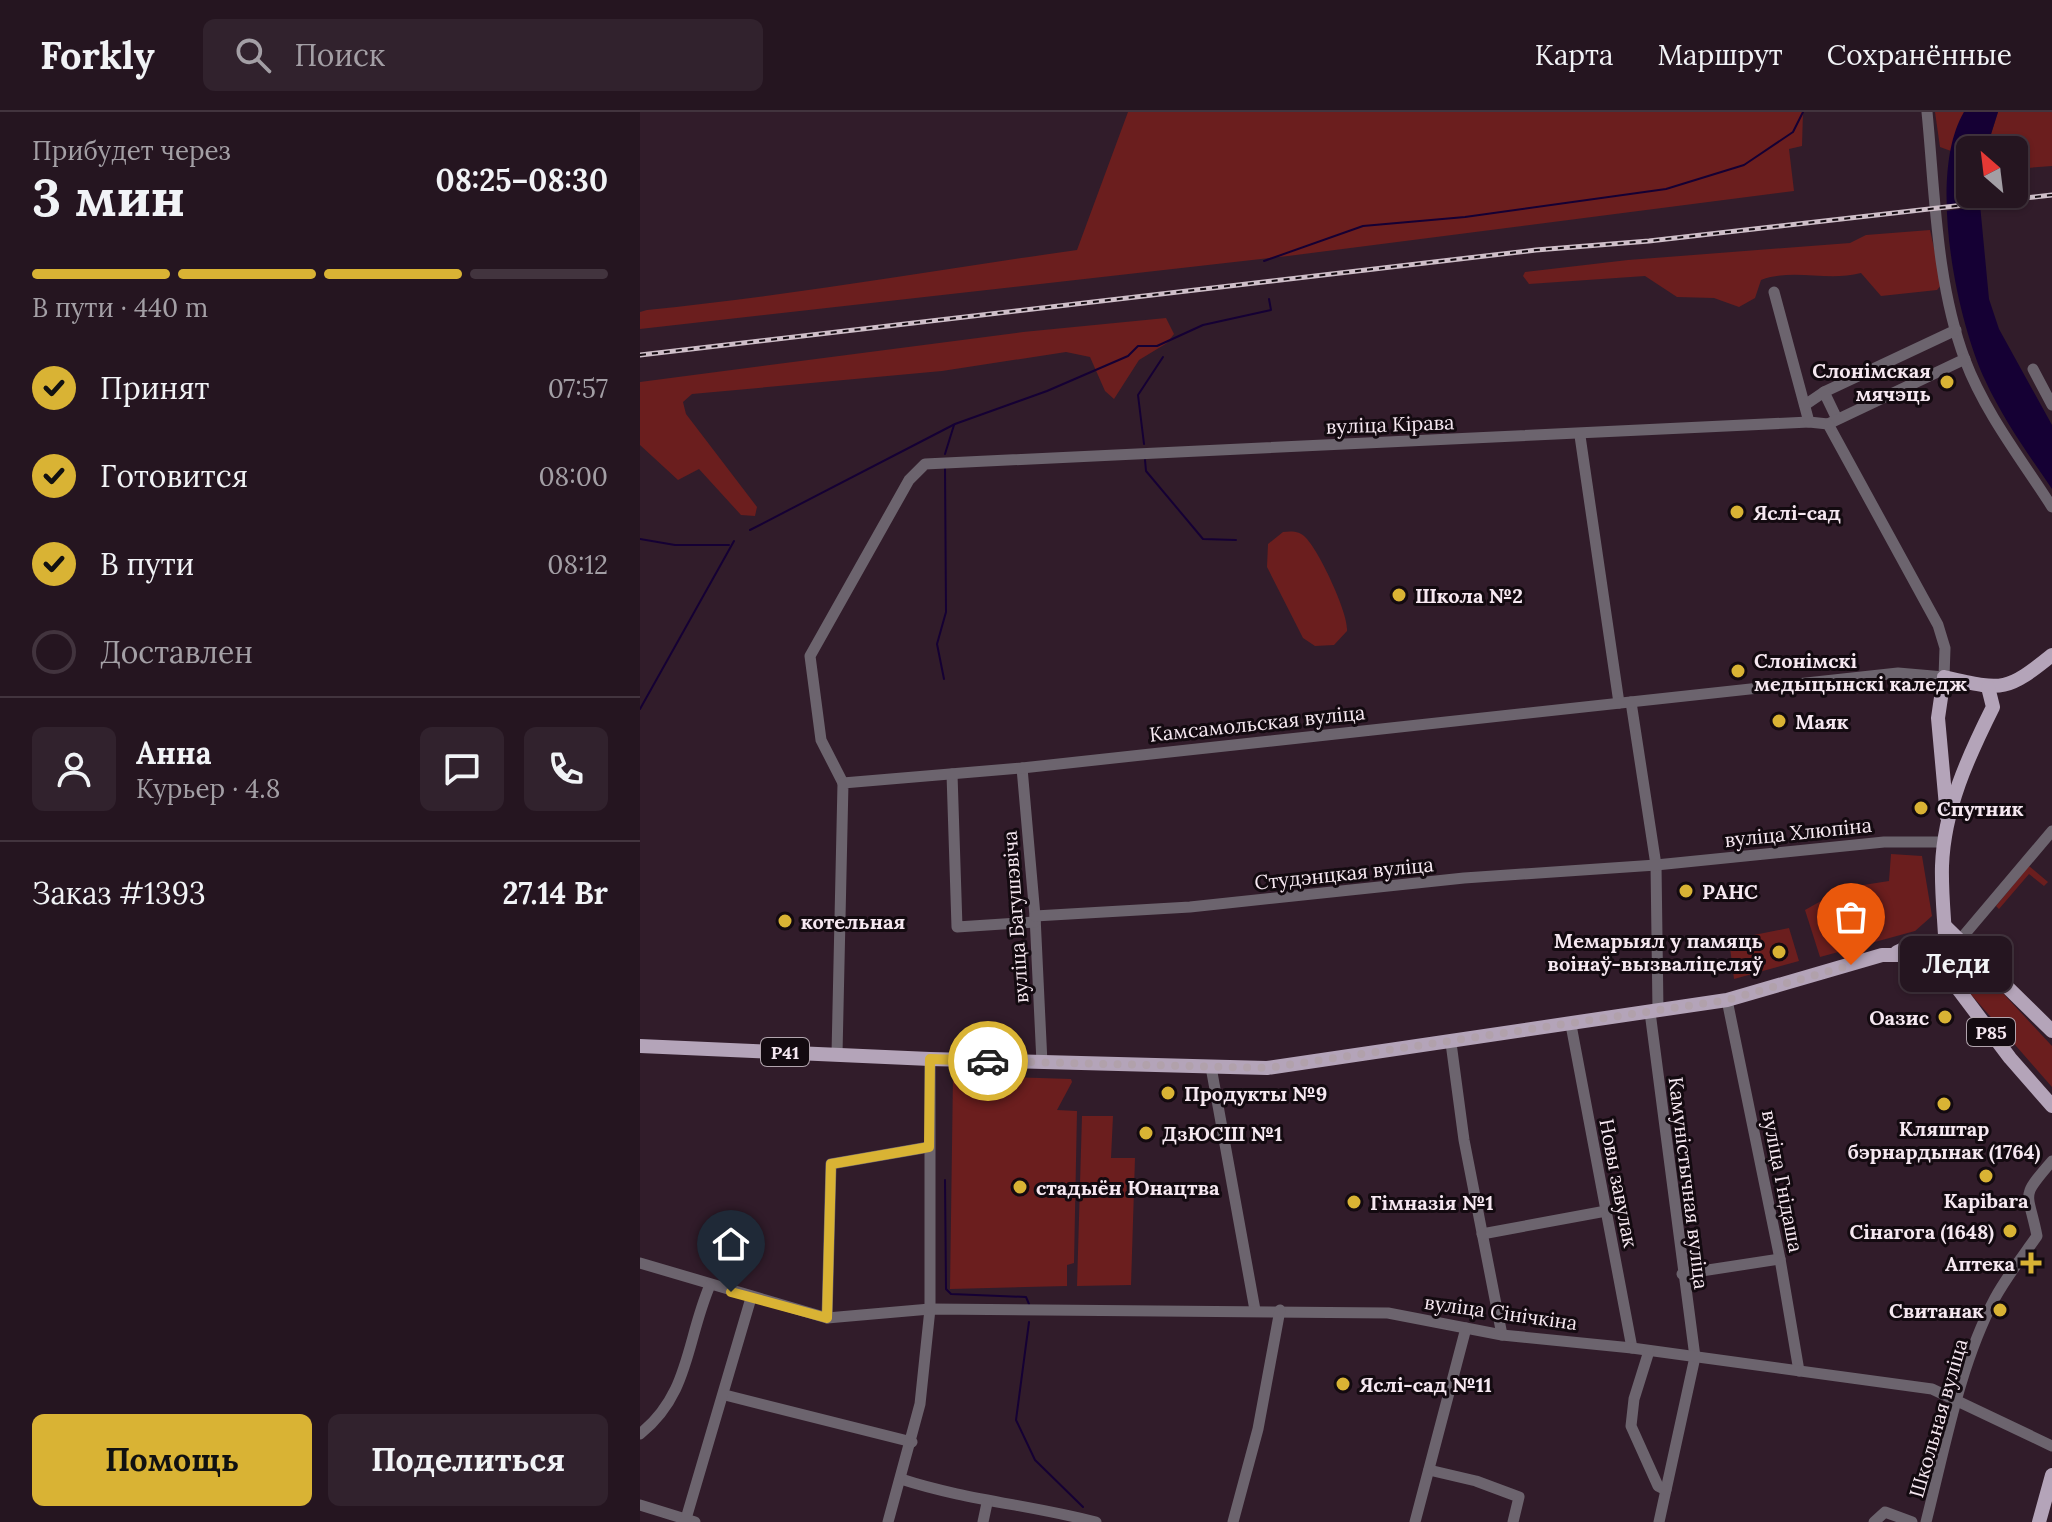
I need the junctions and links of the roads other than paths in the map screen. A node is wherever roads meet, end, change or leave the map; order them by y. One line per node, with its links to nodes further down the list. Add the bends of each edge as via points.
1 (1927, 112): 3 (street)
2 (1774, 292): 7 (street)
3 (1956, 330): 4 (street); 6 (street)
4 (1965, 359): 9 (street); 12 (street, via 1982,398)
5 (2033, 369): 8 (street)
6 (1824, 392): 7 (street); 9 (street)
7 (1805, 405): 10 (street)
8 (2052, 405)
9 (1832, 421): 10 (street, вуліца Кірава); 14 (street, via 1938,625 1945,648)
10 (1809, 422): 11 (street, вуліца Кірава)
11 (1580, 436): 17 (street, Камуністычная вуліца); 23 (street, вуліца Кірава, via 937,462 916,470 810,656 821,740)
12 (2052, 507)
13 (2050, 662): 15 (main road)
14 (1944, 677): 16 (main road); 17 (street, Камсамольская вуліца, via 1898,673); 19 (main road, via 1938,718)
15 (2017, 683): 16 (main road); 18 (main road)
16 (1988, 687): 18 (main road)
17 (1625, 702): 20 (street, Камсамольская вуліца); 27 (street, Камуністычная вуліца)
18 (1993, 707): 21 (main road)
19 (1940, 760): 21 (main road, via 1950,768); 24 (main road)
20 (1022, 768): 22 (street, Камсамольская вуліца); 28 (street, вуліца Багушэвіча)
21 (1963, 768): 24 (main road)
22 (952, 774): 23 (street, Камсамольская вуліца); 28 (street, Студэнцкая вуліца, via 957,927)
23 (843, 783): 40 (street)
24 (1948, 823): 26 (main road)
25 (2052, 831): 30 (street)
26 (1944, 842): 27 (street, вуліца Хлюпіна, via 1884,842); 29 (main road)
27 (1656, 865): 28 (street, Студэнцкая вуліца); 35 (street, Камуністычная вуліца)
28 (1035, 919): 42 (street, вуліца Багушэвіча)
29 (1945, 920): 30 (main road); 31 (main road)
30 (1953, 942): 31 (main road, Р41, via 1929,953); 32 (main road); 33 (main road)
31 (1912, 950): 33 (main road, Р41); 34 (main road, Р41)
32 (1977, 956): 33 (main road, via 1960,955); 37 (main road, Р85)
33 (1946, 970): 44 (main road, Р85)
34 (1727, 1000): 35 (main road, Р41); 49 (street, вуліца Гнідаша)
35 (1654, 1011): 36 (main road, Р41); 51 (street, Камуністычная вуліца)
36 (1571, 1025): 38 (main road, Р41); 47 (street, Новы завулак)
37 (2052, 1031)
38 (1451, 1043): 43 (main road, Р41, via 1267,1068); 48 (street)
39 (640, 1046): 40 (main road, Р41)
40 (837, 1054): 41 (main road, Р41)
41 (930, 1059): 42 (main road, Р41); 45 (street)
42 (1042, 1063): 43 (main road, Р41)
43 (1211, 1067): 55 (street)
44 (2052, 1106)
45 (929, 1147): 54 (street); 57 (street, via 831,1164)
46 (2052, 1161): 65 (street, Школьная вуліца, via 2026,1198 2037,1236 1996,1296)
47 (1606, 1211): 48 (street); 60 (street, Новы завулак)
48 (1482, 1234): 59 (street)
49 (1780, 1259): 51 (street); 63 (street, вуліца Гнідаша)
50 (640, 1263): 52 (street, вуліца Сінічкіна)
51 (1682, 1274): 62 (street, Камуністычная вуліца)
52 (710, 1285): 53 (street, вуліца Сінічкіна); 66 (street, via 673,1398)
53 (751, 1298): 57 (street, вуліца Сінічкіна); 64 (street)
54 (930, 1309): 55 (street, вуліца Сінічкіна); 57 (street, вуліца Сінічкіна); 67 (street)
55 (1255, 1310): 56 (street, вуліца Сінічкіна)
56 (1280, 1310): 58 (street, вуліца Сінічкіна, via 1388,1313); 80 (street, via 1258,1429)
57 (827, 1318)
58 (1466, 1328): 59 (street, вуліца Сінічкіна); 69 (street)
59 (1502, 1335): 60 (street, вуліца Сінічкіна)
60 (1632, 1348): 61 (street, вуліца Сінічкіна)
61 (1649, 1351): 62 (street, вуліца Сінічкіна); 72 (street, via 1631,1426 1658,1486)
62 (1695, 1357): 63 (street, вуліца Сінічкіна); 72 (street)
63 (1799, 1371): 65 (street, вуліца Сінічкіна, via 1932,1389)
64 (725, 1395): 67 (street); 76 (street)
65 (1958, 1399): 68 (street, вуліца Сінічкіна); 87 (street, Школьная вуліца)
66 (640, 1434)
67 (912, 1442): 71 (street)
68 (2052, 1446)
69 (1429, 1470): 81 (street); 82 (street, via 1519,1497)
70 (2052, 1475): 88 (main road)
71 (901, 1479): 73 (street); 77 (street)
72 (1666, 1490): 83 (street)
73 (987, 1503): 75 (street, via 1025,1506); 78 (street)
74 (640, 1505): 76 (street)
75 (1070, 1519): 79 (street)
76 (689, 1521)
77 (888, 1522)
78 (983, 1522)
79 (1096, 1522)
80 (1233, 1522)
81 (1415, 1522)
82 (1513, 1522)
83 (1659, 1522)
84 (1874, 1522): 85 (street, Школьная вуліца, via 1885,1512)
85 (1912, 1522)
86 (1920, 1522): 87 (street, Школьная вуліца)
87 (1928, 1522)
88 (2039, 1522)

